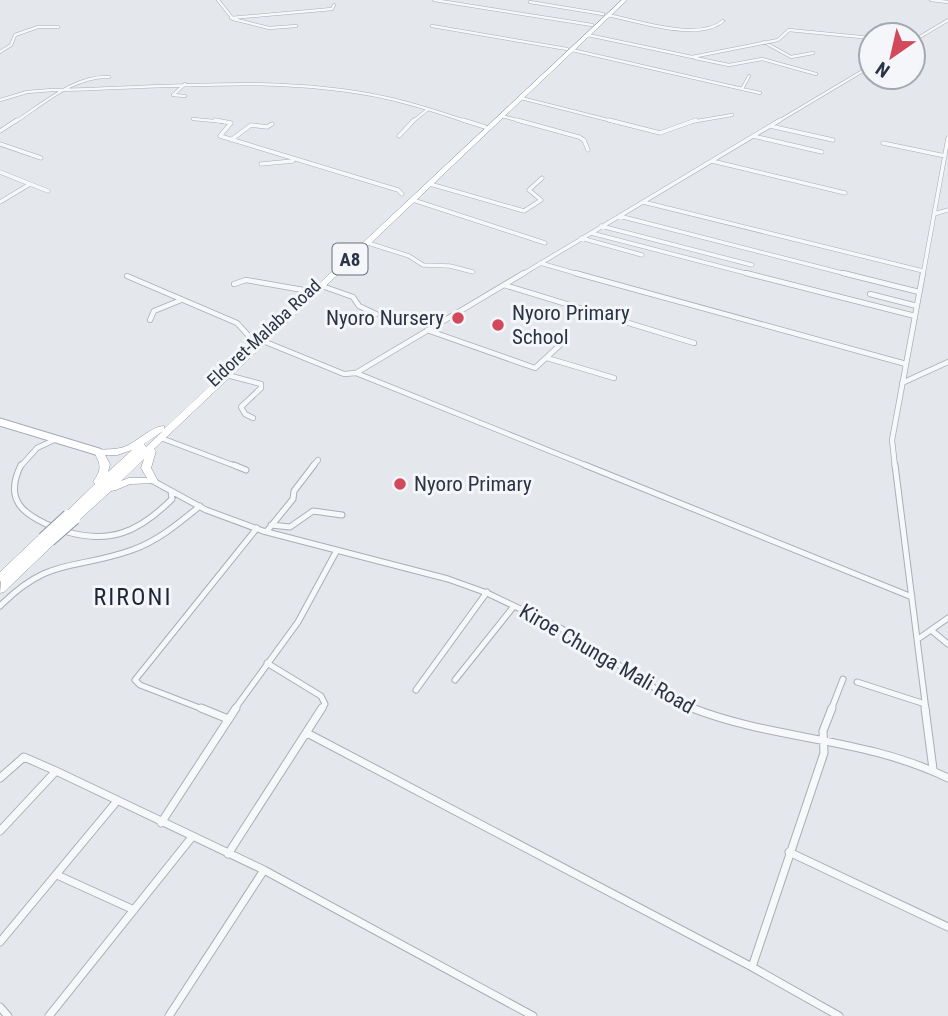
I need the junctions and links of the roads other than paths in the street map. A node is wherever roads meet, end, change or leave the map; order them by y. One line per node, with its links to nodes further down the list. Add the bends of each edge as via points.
1 (218, 0): 10 (street)
2 (434, 0): 13 (street)
3 (619, 0): 9 (highway, Eldoret-Malaba Road / A8)
4 (625, 0): 9 (highway, Eldoret-Malaba Road / A8)
5 (930, 0): 7 (street)
6 (530, 2): 9 (street)
7 (948, 2)
8 (334, 5): 10 (street, via 332,9)
9 (606, 15): 12 (street, via 699,30 716,29); 13 (highway, Eldoret-Malaba Road / A8); 18 (highway, Eldoret-Malaba Road / A8)
10 (232, 18): 14 (street, via 271,28)
11 (948, 20): 17 (street)
12 (723, 21)
13 (592, 25): 21 (highway, Eldoret-Malaba Road / A8)
14 (296, 26)
15 (432, 26): 21 (street)
16 (58, 27): 22 (street, via 37,27 15,36 11,45)
17 (927, 33)
18 (588, 35): 21 (highway, Eldoret-Malaba Road / A8); 24 (street)
19 (857, 37): 20 (street, via 789,30 780,39)
20 (764, 42): 23 (street, via 790,57); 24 (street)
21 (570, 49): 31 (street); 34 (highway, Eldoret-Malaba Road / A8); 43 (highway, Eldoret-Malaba Road / A8)
22 (0, 51)
23 (813, 53)
24 (692, 57): 25 (street, via 729,65 762,59)
25 (816, 74)
26 (857, 74): 42 (street)
27 (749, 76): 31 (street)
28 (109, 77): 30 (street, via 90,77)
29 (197, 82): 30 (street); 33 (street, via 183,85 173,94); 36 (street, via 372,95)
30 (70, 88): 35 (street, via 34,89); 45 (street)
31 (742, 89): 32 (street)
32 (760, 93)
33 (185, 96)
34 (521, 98): 38 (highway, Eldoret-Malaba Road / A8); 44 (street)
35 (0, 100)
36 (427, 110): 43 (street); 46 (street)
37 (732, 115): 44 (street, via 699,119 662,133)
38 (502, 116): 53 (street, via 579,137); 62 (highway, Eldoret-Malaba Road / A8)
39 (193, 119): 49 (street, via 232,123 220,135)
40 (647, 122): 44 (street)
41 (272, 124): 49 (street, via 251,125)
42 (770, 126): 47 (street); 50 (street)
43 (485, 127): 65 (highway, Eldoret-Malaba Road / A8)
44 (641, 129)
45 (0, 131)
46 (399, 136)
47 (754, 136): 54 (street); 57 (street)
48 (948, 138): 55 (street)
49 (232, 139): 65 (street, via 398,190)
50 (833, 140)
51 (883, 143): 55 (street)
52 (0, 144): 56 (street)
53 (588, 150)
54 (822, 152)
55 (945, 156): 69 (street)
56 (41, 159)
57 (712, 160): 64 (street); 67 (street)
58 (261, 164): 65 (street, via 293,161)
59 (0, 172): 61 (street)
60 (542, 178): 62 (street, via 529,190 541,200 524,211)
61 (30, 184): 63 (street); 66 (street)
62 (430, 184): 65 (highway, Eldoret-Malaba Road / A8)
63 (48, 191)
64 (845, 193)
65 (408, 197): 74 (highway, Eldoret-Malaba Road / A8); 75 (street); 85 (highway, Eldoret-Malaba Road / A8)
66 (0, 202)
67 (643, 202): 70 (street); 79 (street)
68 (948, 210): 69 (street)
69 (934, 214): 79 (street)
70 (619, 216): 71 (street); 86 (street)
71 (601, 226): 72 (street); 78 (street)
72 (591, 233): 73 (street); 91 (street)
73 (581, 238): 76 (street); 77 (street)
74 (368, 243): 80 (street, via 423,265); 84 (highway, Eldoret-Malaba Road / A8)
75 (545, 243)
76 (642, 255)
77 (540, 263): 83 (street); 100 (street)
78 (752, 265)
79 (923, 271): 86 (street)
80 (473, 272)
81 (127, 276): 88 (street)
82 (234, 284): 85 (street, via 246,280)
83 (504, 285): 93 (street); 95 (street)
84 (321, 286): 90 (street, via 353,297 359,306); 94 (highway, Eldoret-Malaba Road / A8)
85 (309, 291): 97 (highway, Eldoret-Malaba Road / A8)
86 (919, 292): 89 (street)
87 (870, 294): 89 (street)
88 (181, 300): 92 (street, via 154,311); 97 (street, via 240,325)
89 (917, 306): 91 (street)
90 (376, 314)
91 (915, 316): 100 (street)
92 (150, 320)
93 (427, 330): 98 (street, via 535,368); 101 (street)
94 (263, 341): 101 (street, via 344,374); 102 (highway, Eldoret-Malaba Road / A8)
95 (694, 343)
96 (560, 345): 98 (street)
97 (249, 346): 107 (highway, Eldoret-Malaba Road / A8)
98 (547, 358): 103 (street)
99 (948, 362): 104 (street)
100 (906, 365): 104 (street)
101 (356, 373): 126 (street)
102 (228, 375): 105 (street, via 261,384 241,407); 107 (highway, Eldoret-Malaba Road / A8)
103 (614, 378)
104 (902, 383): 126 (street, via 892,451)
105 (253, 418)
106 (0, 422): 108 (main road)
107 (160, 436): 109 (highway, via 131,449); 111 (street); 112 (highway, via 146,462); 114 (highway, Eldoret-Malaba Road / A8); 114 (highway, Eldoret-Malaba Road / A8)
108 (57, 439): 109 (main road); 113 (street, via 34,450 11,478 9,488 18,508 46,524 89,539 124,535 168,503)
109 (99, 452): 114 (highway, via 105,470)
110 (318, 460): 118 (street)
111 (246, 470)
112 (153, 481): 113 (street, Kiroe Chunga Mali Road); 114 (highway, via 121,484)
113 (171, 491): 115 (street, Kiroe Chunga Mali Road)
114 (87, 502): 119 (highway, Eldoret-Malaba Road / A8, bridge)
115 (200, 506): 117 (street, Kiroe Chunga Mali Road); 127 (street, via 170,531 132,550 46,571)
116 (342, 515): 118 (street, via 313,511 290,527)
117 (257, 528): 118 (street, Kiroe Chunga Mali Road); 139 (street, via 135,680)
118 (269, 528): 120 (street, Kiroe Chunga Mali Road)
119 (47, 540): 123 (highway, A8); 124 (highway, A8)
120 (336, 552): 125 (street, Kiroe Chunga Mali Road); 133 (street, via 298,622)
121 (12, 561): 122 (street)
122 (0, 572)
123 (0, 578)
124 (0, 589)
125 (487, 592): 128 (street, Kiroe Chunga Mali Road); 137 (street)
126 (912, 597): 131 (street)
127 (0, 606)
128 (514, 606): 135 (street); 141 (street, Kiroe Chunga Mali Road, via 585,642 685,706 730,722)
129 (948, 618): 130 (street)
130 (931, 630): 131 (street); 132 (street)
131 (918, 639): 138 (street)
132 (948, 644)
133 (267, 663): 139 (street); 140 (street, via 324,700)
134 (844, 679): 141 (street, via 823,731)
135 (455, 680)
136 (857, 682): 138 (street)
137 (416, 690)
138 (925, 704): 142 (street)
139 (228, 719): 147 (street)
140 (307, 733): 151 (street); 157 (street)
141 (824, 740): 142 (street, Kiroe Chunga Mali Road, via 877,749); 150 (street, via 824,753)
142 (933, 769): 145 (street, Kiroe Chunga Mali Road)
143 (56, 771): 144 (street, via 24,757); 146 (street); 148 (street)
144 (0, 778)
145 (948, 778)
146 (117, 801): 147 (street); 153 (street)
147 (161, 823): 149 (street)
148 (0, 831)
149 (192, 837): 151 (street); 154 (street)
150 (789, 852): 155 (street); 157 (street)
151 (228, 853): 152 (street)
152 (264, 870): 161 (street); 162 (street)
153 (57, 875): 154 (street); 156 (street)
154 (134, 910): 160 (street)
155 (948, 927)
156 (0, 942)
157 (752, 967): 163 (street)
158 (0, 1007): 159 (street)
159 (8, 1016)
160 (49, 1016)
161 (169, 1016)
162 (533, 1016)
163 (839, 1016)

